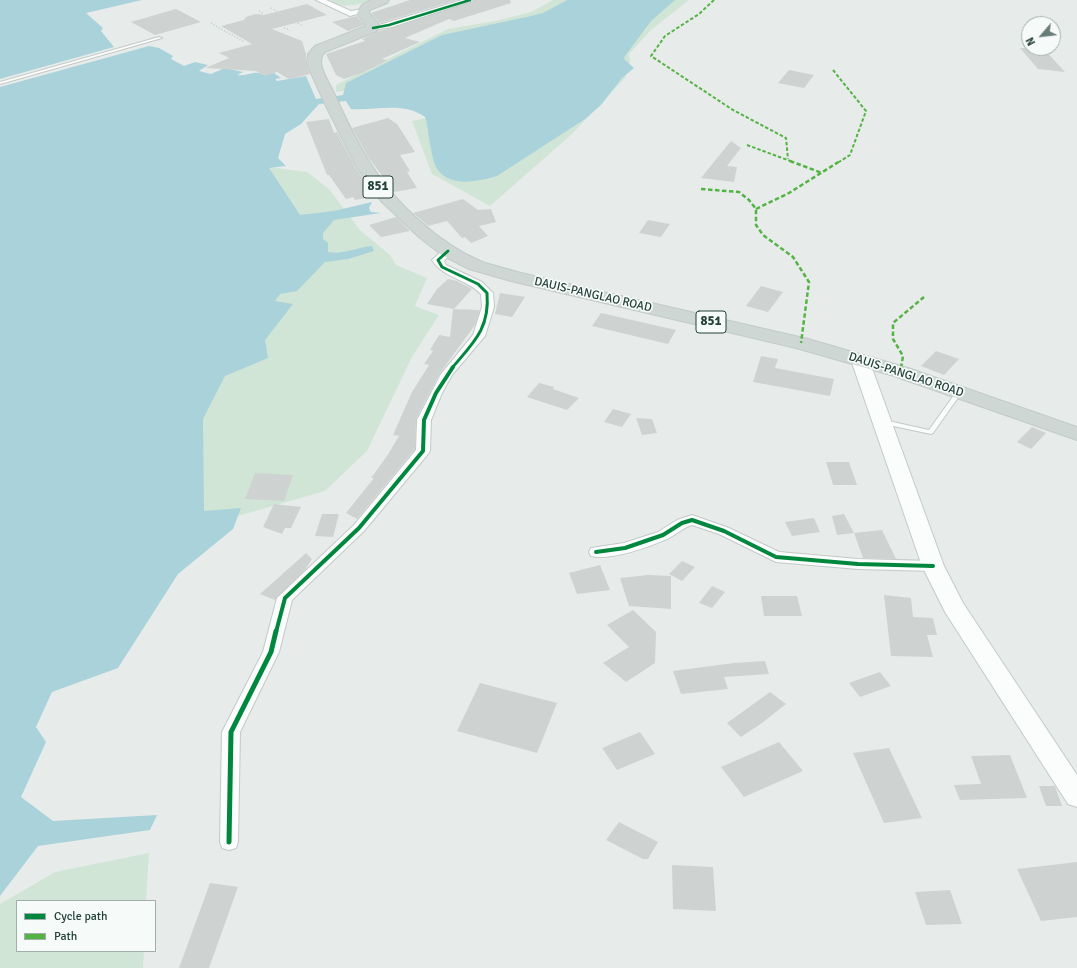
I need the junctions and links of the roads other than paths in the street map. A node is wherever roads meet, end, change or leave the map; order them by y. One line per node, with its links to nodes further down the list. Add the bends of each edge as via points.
1 (320, 0): 4 (street, via 344,13)
2 (383, 0): 4 (main road)
3 (470, 0): 5 (street)
4 (363, 11): 5 (main road, via 372,23)
5 (372, 28): 8 (main road, DAUIS-PANGLAO ROAD / 851, via 326,46 315,54 314,64 364,166 378,187 403,213)
6 (160, 38): 7 (lane)
7 (0, 83)
8 (448, 251): 9 (main road, DAUIS-PANGLAO ROAD / 851, via 492,271 801,343); 16 (street, via 438,260 442,267 478,284 487,293 488,307 479,336 447,374 436,393 424,420 424,451 359,528 286,598 271,652 231,732)
9 (860, 360): 10 (main road, DAUIS-PANGLAO ROAD / 851); 11 (main road)
10 (959, 392): 11 (lane, via 931,432); 12 (main road, DAUIS-PANGLAO ROAD / 851)
11 (882, 422): 14 (main road)
12 (1077, 434)
13 (596, 552): 14 (street, via 625,548 649,540 692,520 724,531 776,557 858,564)
14 (933, 566): 15 (main road, via 953,606)
15 (1077, 796)
16 (229, 842)

